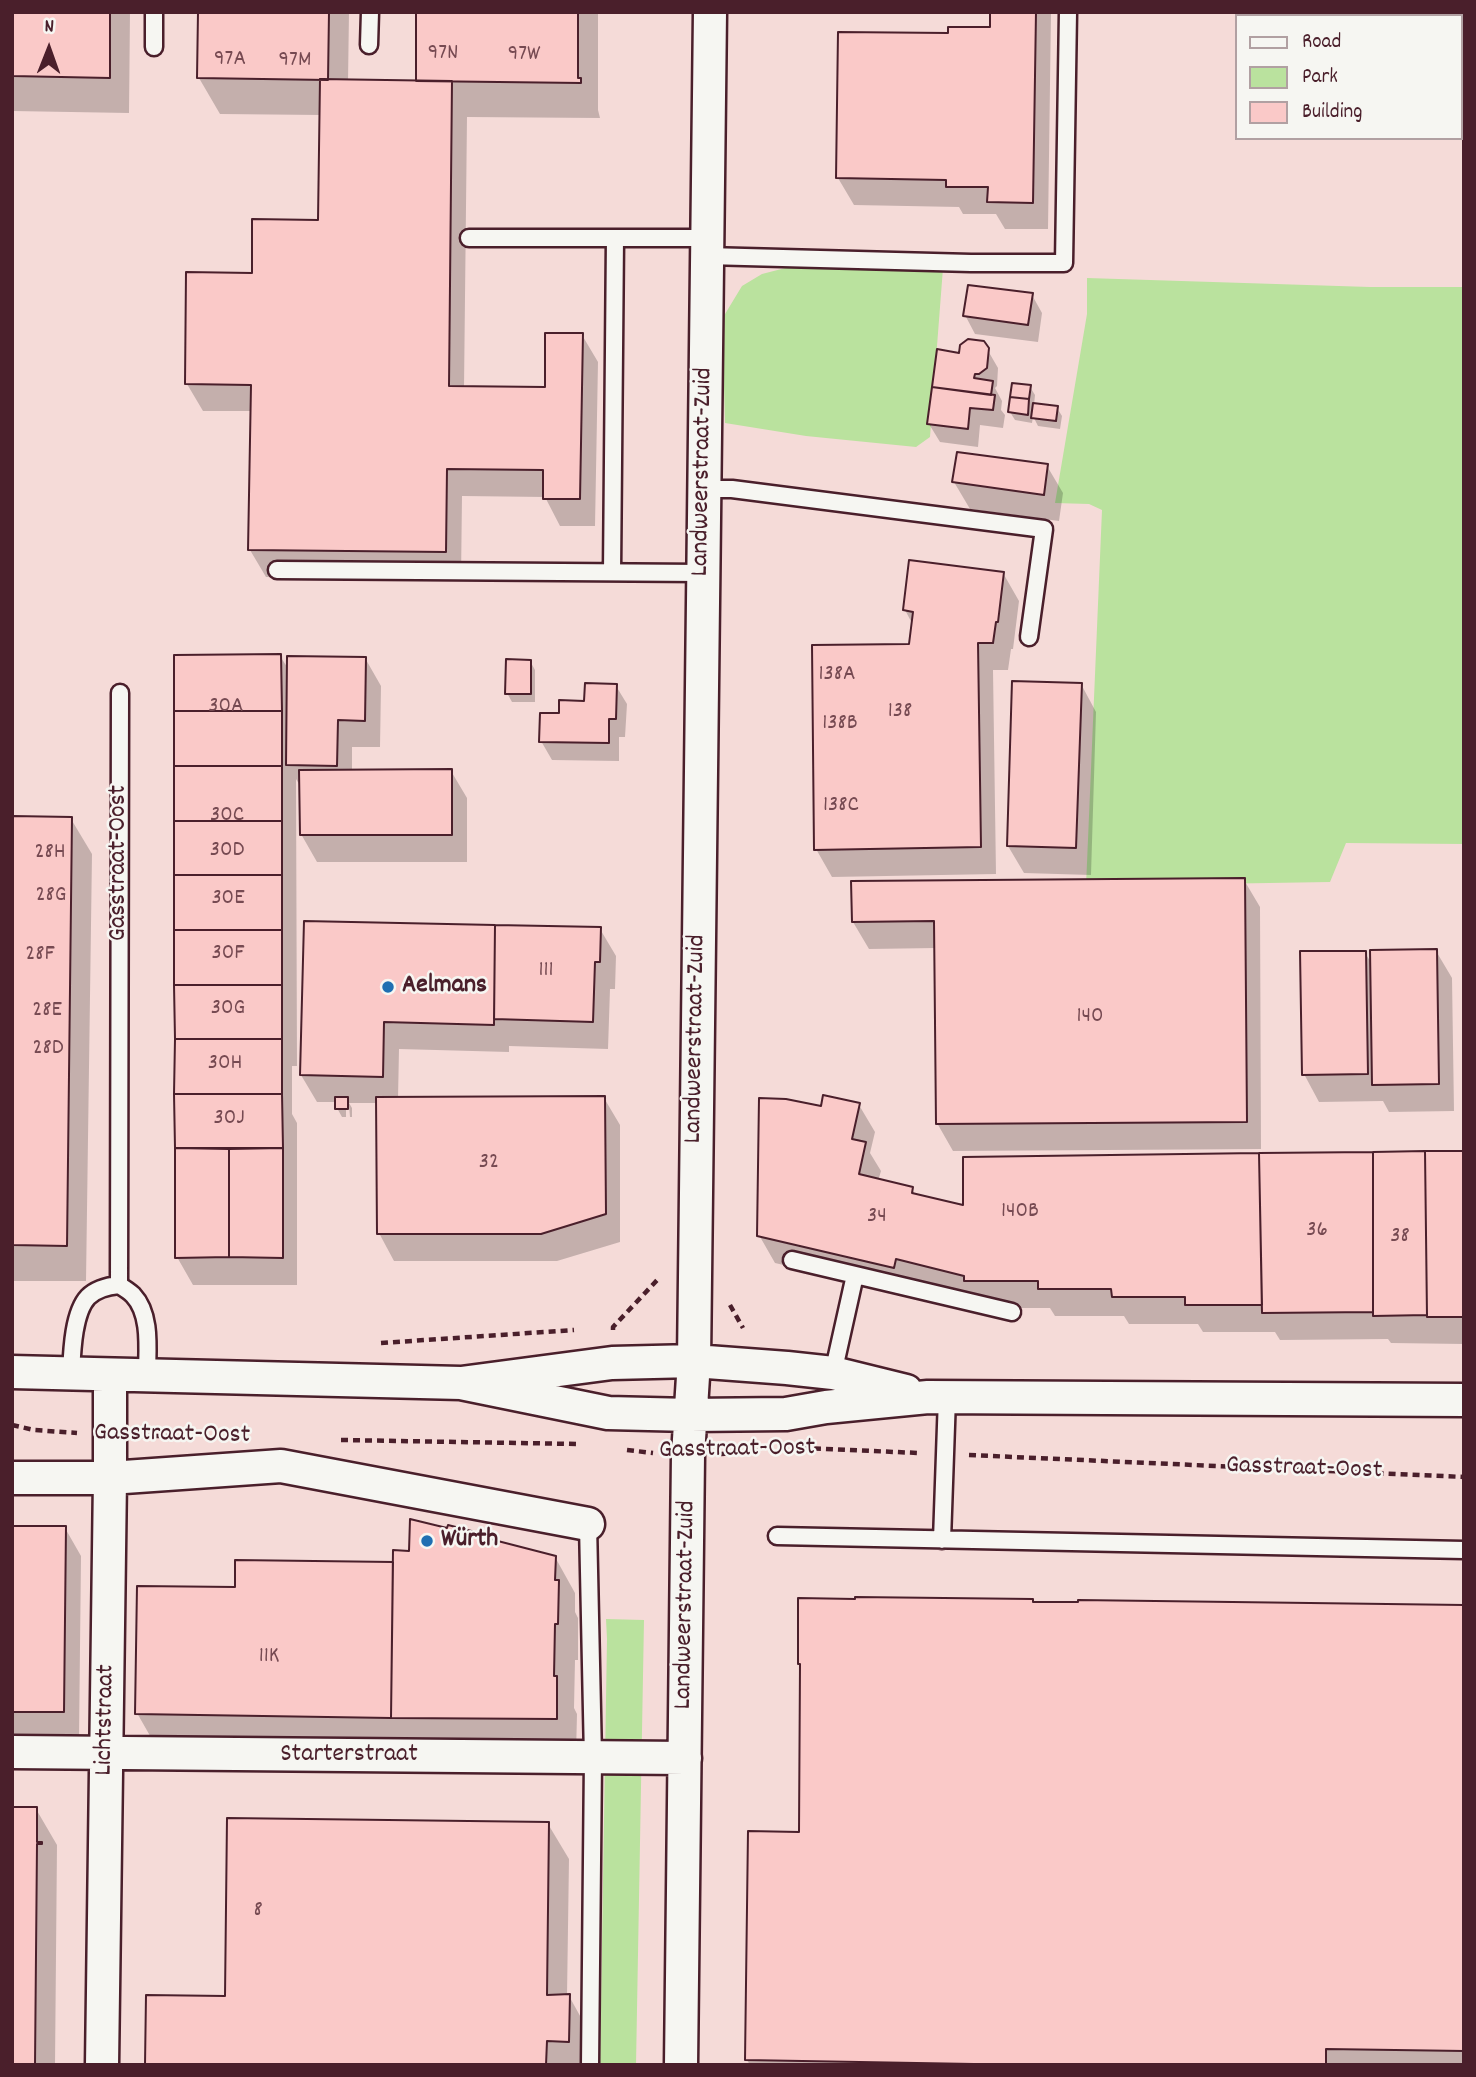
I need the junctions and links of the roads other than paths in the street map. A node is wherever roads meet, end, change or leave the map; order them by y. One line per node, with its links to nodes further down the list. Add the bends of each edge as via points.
1 (155, 12): 6 (lane)
2 (370, 12): 5 (lane)
3 (710, 12): 9 (street, Landweerstraat-Zuid)
4 (1068, 12): 9 (lane, via 1064,263 971,263)
5 (369, 45)
6 (154, 47)
7 (469, 238): 8 (lane)
8 (615, 238): 9 (lane); 12 (lane)
9 (707, 247): 10 (street, Landweerstraat-Zuid)
10 (704, 489): 13 (street, Landweerstraat-Zuid); 14 (lane, via 1044,529)
11 (277, 570): 12 (lane)
12 (612, 572): 13 (lane)
13 (703, 573): 20 (street, Landweerstraat-Zuid)
14 (1029, 637)
15 (120, 693): 18 (lane, Gasstraat-Oost)
16 (792, 1260): 17 (lane)
17 (855, 1275): 19 (lane); 22 (lane)
18 (120, 1285): 23 (lane, via 88,1296 74,1338); 25 (lane, via 144,1313)
19 (1012, 1312)
20 (694, 1361): 22 (street, Gasstraat-Oost); 26 (street, Gasstraat-Oost, via 612,1363); 30 (street, Landweerstraat-Zuid)
21 (12, 1373): 23 (street, Gasstraat-Oost)
22 (833, 1373): 27 (street, Gasstraat-Oost); 29 (lane)
23 (71, 1374): 24 (street, Gasstraat-Oost)
24 (110, 1375): 25 (street, Gasstraat-Oost); 32 (street, Lichtstraat)
25 (147, 1376): 26 (street, Gasstraat-Oost)
26 (461, 1382): 30 (street, Gasstraat-Oost, via 608,1413)
27 (938, 1397): 28 (street, Gasstraat-Oost); 29 (street, Gasstraat-Oost); 35 (lane, via 945,1454)
28 (1464, 1400)
29 (825, 1407): 30 (street, Gasstraat-Oost, via 786,1414)
30 (690, 1415): 40 (street, Landweerstraat-Zuid)
31 (12, 1478): 32 (street, Gasstraat-Oost)
32 (110, 1478): 33 (street, Gasstraat-Oost, via 281,1466); 38 (street, Lichtstraat)
33 (588, 1524): 39 (lane)
34 (777, 1536): 35 (lane)
35 (942, 1540): 36 (lane)
36 (1464, 1550)
37 (12, 1752): 38 (street, Starterstraat)
38 (107, 1754): 39 (street, Starterstraat); 41 (street, Lichtstraat)
39 (593, 1758): 40 (street, Starterstraat); 42 (lane)
40 (685, 1758): 43 (street, Landweerstraat-Zuid)
41 (103, 2065)
42 (590, 2065)
43 (681, 2065)

